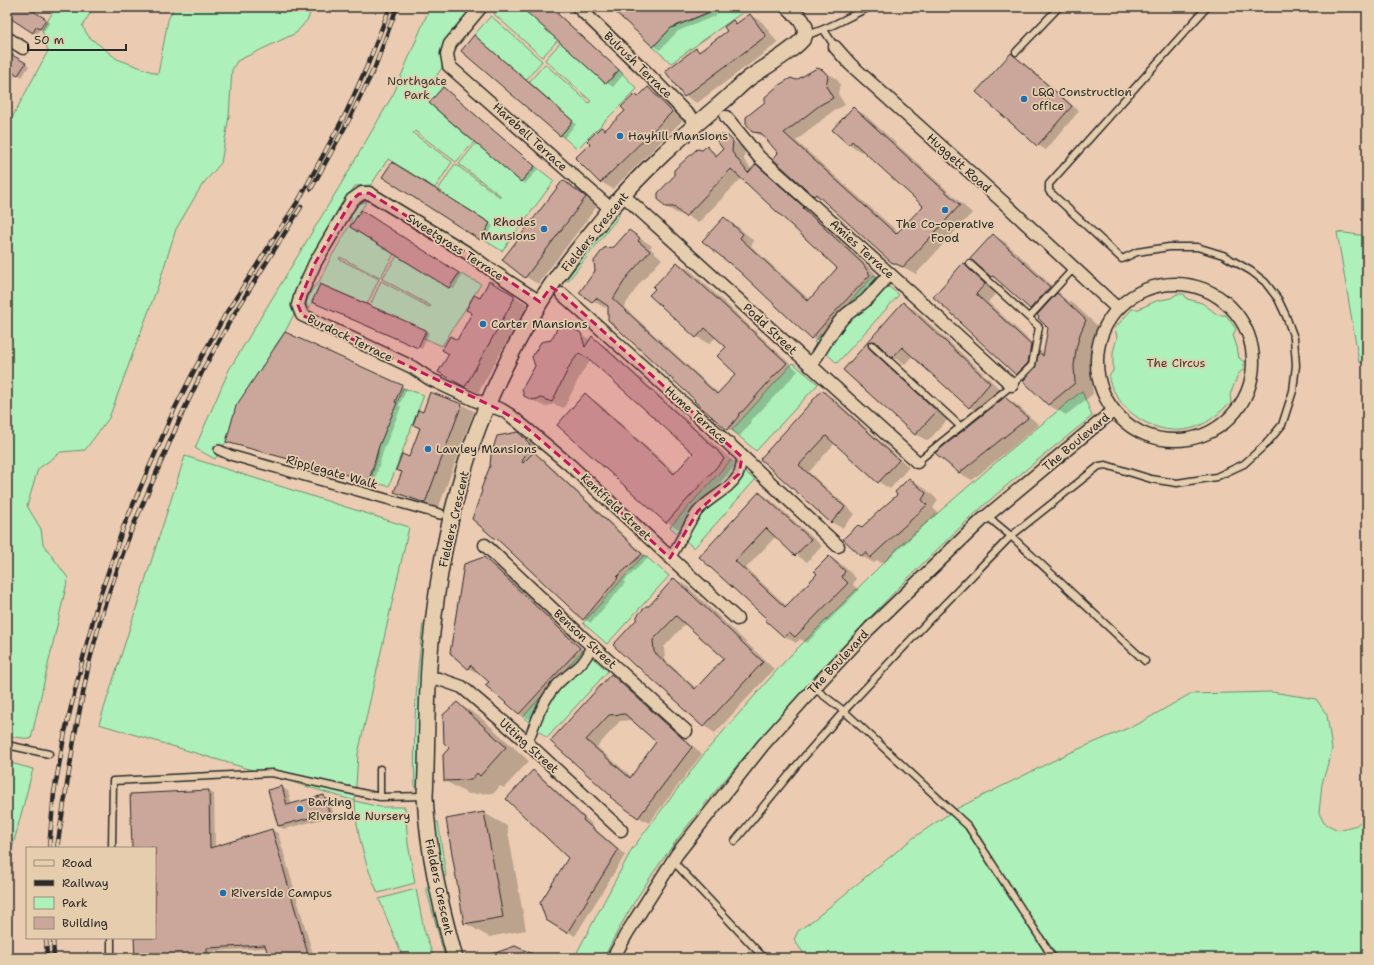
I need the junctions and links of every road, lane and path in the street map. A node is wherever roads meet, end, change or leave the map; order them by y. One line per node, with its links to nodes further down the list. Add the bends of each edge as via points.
1 (481, 7): 17 (street, Harebell Terrace, via 450,44 447,54 450,66)
2 (578, 7): 14 (street, Bulrush Terrace)
3 (788, 7): 8 (street, via 802,21)
4 (870, 7): 7 (lane)
5 (1058, 7): 12 (lane)
6 (1207, 7): 36 (lane, via 1049,184 1049,191 1122,259 1137,252 1169,247 1197,247 1223,255 1265,282 1278,299 1294,338 1296,365 1293,391 1282,425 1244,464 1216,477 1177,483 1151,479 1106,465 1099,466)
7 (824, 30): 8 (lane); 10 (lane, Huggett Road)
8 (805, 36): 13 (street, Fielders Crescent, via 747,80)
9 (7, 38): 11 (street)
10 (835, 47): 19 (street, Huggett Road, via 850,64)
11 (22, 48)
12 (1016, 52)
13 (722, 112): 14 (street, Fielders Crescent); 20 (street, Amies Terrace, via 759,157)
14 (692, 118): 16 (street, Fielders Crescent, via 660,157)
15 (369, 193): 22 (street, Sweetgrass Terrace, via 469,254); 28 (street, Burdock Terrace, via 359,194 352,200 315,264 298,305 302,315)
16 (623, 195): 17 (street, Fielders Crescent); 26 (street, Podd Street)
17 (606, 204): 21 (street, Fielders Crescent)
18 (970, 264): 24 (lane)
19 (1074, 268): 23 (street, Huggett Road); 24 (lane)
20 (890, 274): 26 (street, via 867,299 842,319); 27 (street, Amies Terrace)
21 (557, 290): 22 (street, Fielders Crescent); 32 (street, Hume Terrace)
22 (535, 299): 28 (street, Fielders Crescent, via 519,340)
23 (1118, 308): 29 (street, via 1105,327 1098,348 1097,370 1102,391); 29 (street, via 1136,294 1157,286 1180,284 1202,289 1223,300 1239,316 1250,340 1253,366 1248,391 1234,413 1217,428 1196,437 1173,440 1151,437 1130,426)
24 (1029, 317): 27 (lane, via 1040,327 1032,365)
25 (872, 345): 30 (lane)
26 (810, 366): 33 (street, Podd Street)
27 (1012, 385): 30 (lane)
28 (482, 403): 39 (street, Kentfield Street, via 502,410 521,423); 43 (street, Fielders Crescent, via 451,521 432,634)
29 (1113, 410): 35 (street, The Boulevard)
30 (960, 426): 33 (lane)
31 (219, 450): 34 (street, Ripplegate Walk)
32 (742, 457): 38 (street, Hume Terrace); 39 (street, via 739,474 732,483 698,510)
33 (917, 462)
34 (440, 514)
35 (987, 516): 36 (lane); 44 (street, The Boulevard, via 870,628)
36 (1011, 536): 42 (lane); 45 (lane)
37 (485, 545): 41 (street, Benson Street)
38 (838, 546)
39 (670, 558): 40 (street, Kentfield Street)
40 (737, 619)
41 (592, 646): 46 (street, Benson Street); 47 (street, via 579,668 556,686 543,703)
42 (1145, 660)
43 (428, 678): 47 (street, Utting Street, via 440,679 462,687); 51 (street, Fielders Crescent)
44 (814, 688): 45 (lane); 56 (street, The Boulevard, via 763,745)
45 (844, 711): 54 (lane); 62 (lane, via 968,826)
46 (686, 731)
47 (527, 744): 53 (street, Utting Street)
48 (7, 745): 49 (lane)
49 (49, 754)
50 (380, 769): 52 (lane)
51 (425, 796): 52 (lane); 59 (street, Fielders Crescent, via 432,866)
52 (380, 797): 55 (lane, via 272,773 113,781)
53 (622, 830)
54 (735, 841)
55 (112, 847)
56 (673, 861): 60 (street, The Boulevard, via 626,933); 61 (lane)
57 (111, 939): 58 (lane)
58 (111, 958)
59 (455, 958)
60 (613, 958)
61 (764, 958)
62 (1053, 958)

